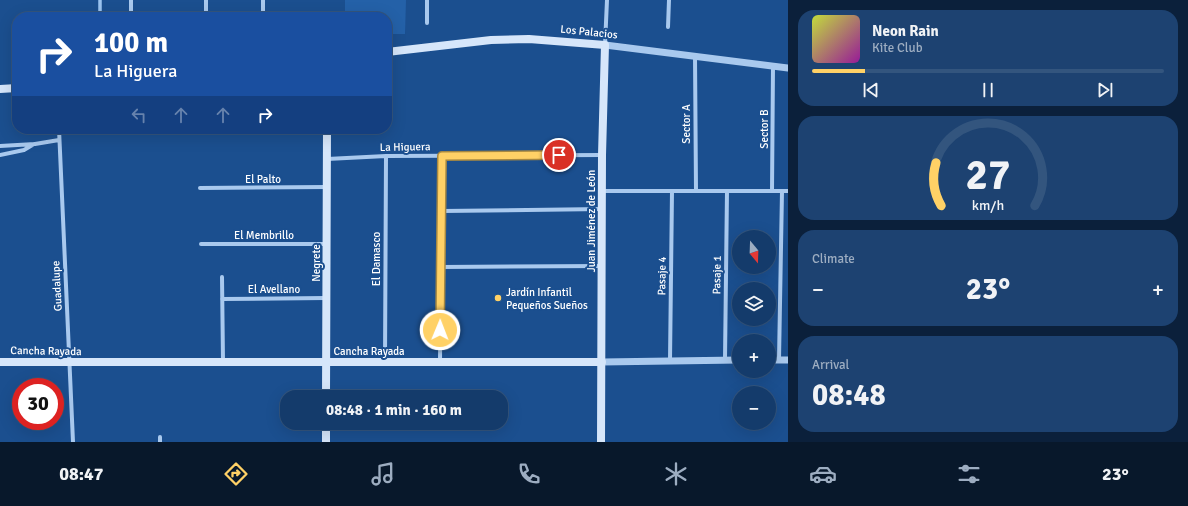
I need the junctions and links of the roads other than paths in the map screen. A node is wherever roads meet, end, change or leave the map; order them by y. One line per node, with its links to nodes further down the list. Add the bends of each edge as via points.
1 (131, 0): 7 (street)
2 (206, 0): 8 (street)
3 (263, 0): 9 (street)
4 (427, 0): 10 (street)
5 (607, 0): 12 (street, Juan Jiménez de León)
6 (669, 0): 11 (street)
7 (131, 12)
8 (206, 12)
9 (263, 12)
10 (427, 22)
11 (668, 27)
12 (605, 45): 13 (main road, Los Palacios, via 530,39 491,40); 14 (street, Los Palacios); 25 (main road, Juan Jiménez de León)
13 (392, 51)
14 (695, 56): 15 (street, Los Palacios); 33 (street, Sector A)
15 (773, 66): 16 (street, Los Palacios); 35 (street, Sector B)
16 (788, 68)
17 (12, 88): 18 (main road)
18 (0, 89)
19 (59, 134): 21 (street, Guadalupe)
20 (327, 134): 28 (main road, Negrete)
21 (59, 140): 22 (street); 57 (street, Guadalupe)
22 (35, 144): 23 (street); 24 (street, via 24,150)
23 (0, 146)
24 (0, 155)
25 (602, 155): 27 (street, La Higuera); 31 (main road, Juan Jiménez de León)
26 (386, 156): 27 (street, La Higuera); 28 (street, La Higuera); 55 (street, El Damasco)
27 (442, 156): 39 (street)
28 (327, 159): 29 (main road, Negrete)
29 (327, 187): 30 (street, El Palto); 41 (main road, Negrete)
30 (200, 188)
31 (602, 191): 32 (street); 38 (main road, Juan Jiménez de León)
32 (672, 191): 33 (street); 52 (street, Pasaje 4)
33 (696, 191): 34 (street)
34 (727, 191): 35 (street); 47 (street, Pasaje 1)
35 (772, 191): 36 (street)
36 (782, 191): 37 (street); 49 (street)
37 (788, 191)
38 (603, 209): 39 (street); 42 (main road, Juan Jiménez de León)
39 (442, 211): 43 (street)
40 (201, 244): 41 (street, El Membrillo)
41 (327, 244): 45 (main road, Negrete)
42 (602, 266): 43 (street); 56 (main road, Juan Jiménez de León)
43 (441, 267): 51 (street)
44 (222, 277): 46 (street)
45 (326, 298): 46 (street, El Avellano); 54 (main road, Negrete)
46 (222, 299): 58 (street)
47 (725, 360): 48 (street, Cancha Rayada); 52 (street, Cancha Rayada)
48 (732, 360)
49 (779, 360): 50 (street)
50 (788, 360)
51 (440, 361): 55 (main road, Cancha Rayada); 56 (main road, Cancha Rayada)
52 (670, 361): 56 (street, Cancha Rayada)
53 (0, 362): 57 (main road, Cancha Rayada)
54 (326, 362): 55 (main road, Cancha Rayada); 58 (main road, Cancha Rayada); 59 (main road, Negrete)
55 (385, 362)
56 (602, 362): 63 (main road, Juan Jiménez de León)
57 (69, 363): 58 (main road, Cancha Rayada); 61 (street, Guadalupe)
58 (223, 363)
59 (326, 390)
60 (326, 430): 62 (main road)
61 (73, 442)
62 (326, 442)
63 (602, 442)

